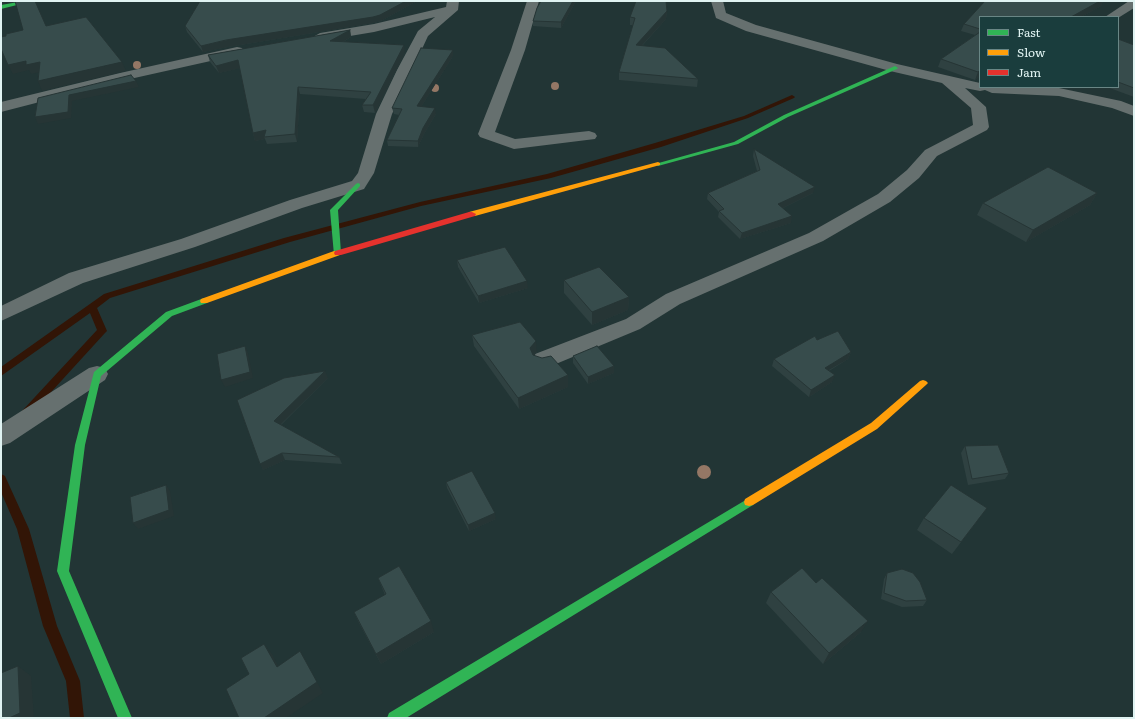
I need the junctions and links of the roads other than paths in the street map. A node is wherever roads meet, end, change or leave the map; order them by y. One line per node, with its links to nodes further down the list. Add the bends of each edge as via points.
1 (31, 1): 6 (street)
2 (533, 1): 16 (street, via 518,50 486,134 514,144)
3 (717, 1): 10 (street, via 720,15 751,28)
4 (1134, 3): 7 (street)
5 (452, 6): 8 (street, via 374,28); 17 (street, via 423,34 384,114 366,173)
6 (1, 7)
7 (1113, 16)
8 (305, 39)
9 (251, 48): 14 (street, via 120,76)
10 (895, 68): 11 (street); 18 (street, via 786,116 736,143)
11 (948, 81): 12 (street); 20 (street, via 978,107 981,127 931,153 913,174 884,198 816,237 673,299 633,324)
12 (979, 87)
13 (987, 88): 15 (street, via 1059,92 1116,104)
14 (1, 107)
15 (1134, 111)
16 (589, 136)
17 (358, 185): 18 (street, via 334,210); 19 (street, via 76,278)
18 (338, 253): 21 (street, via 169,314)
19 (1, 314)
20 (543, 360)
21 (97, 374): 23 (street); 24 (street, via 80,445 63,571)
22 (923, 383): 25 (street, via 874,426)
23 (1, 436)
24 (125, 718)
25 (394, 718)

